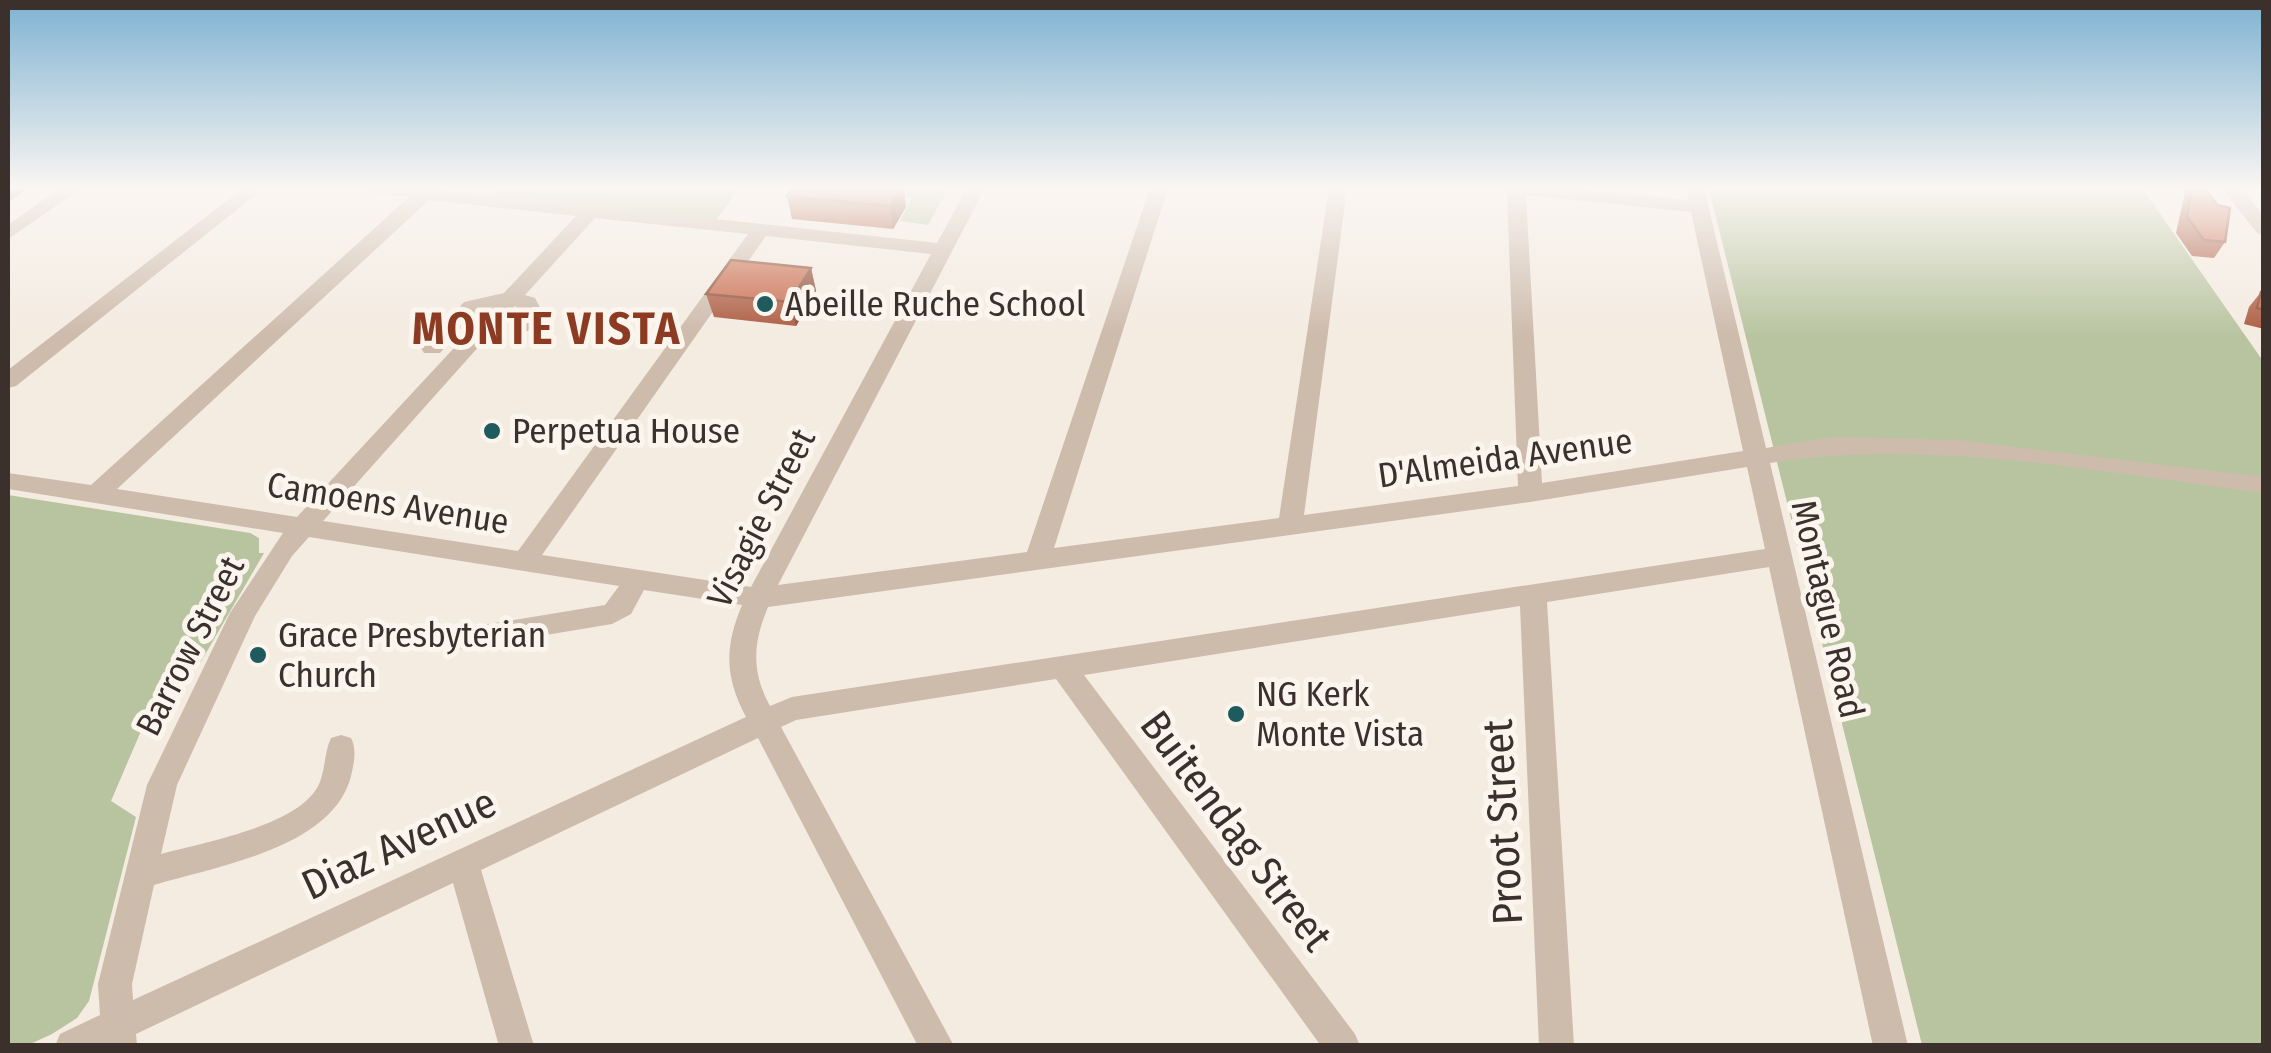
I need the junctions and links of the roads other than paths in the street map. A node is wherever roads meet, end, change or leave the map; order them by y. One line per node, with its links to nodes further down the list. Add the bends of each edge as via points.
1 (192, 237): 15 (street)
2 (377, 237): 19 (street)
3 (566, 237): 12 (street, Barrow Street)
4 (756, 237): 24 (street)
5 (820, 237): 11 (street)
6 (952, 237): 11 (street, Visagie Street)
7 (1144, 237): 25 (street)
8 (1331, 237): 22 (street)
9 (1517, 237): 20 (street)
10 (1706, 237): 16 (street, Montague Road)
11 (946, 250): 28 (street, Visagie Street)
12 (511, 299): 13 (street, via 532,305); 14 (street, via 466,308); 21 (street, Barrow Street)
13 (521, 326)
14 (432, 348)
15 (8, 380)
16 (1757, 457): 18 (street, D'Almeida Avenue, via 1834,445 1922,446); 20 (street, D'Almeida Avenue); 23 (street, Montague Road)
17 (8, 481): 19 (street, Camoens Avenue)
18 (2264, 485)
19 (98, 493): 21 (street, Camoens Avenue)
20 (1530, 493): 22 (street, D'Almeida Avenue)
21 (305, 525): 24 (street, Camoens Avenue); 34 (street, Barrow Street, via 282,549 243,614 190,722 162,784)
22 (1290, 526): 25 (street, D'Almeida Avenue)
23 (1782, 556): 27 (street); 41 (street, Montague Road)
24 (525, 560): 26 (street, Camoens Avenue)
25 (1037, 560): 28 (street, D'Almeida Avenue)
26 (637, 577): 28 (street, Camoens Avenue); 29 (street, via 612,614)
27 (1533, 594): 30 (street); 40 (street, Proot Street)
28 (758, 598): 31 (street, Visagie Street, via 740,656 746,690)
29 (444, 641)
30 (1062, 667): 31 (street, via 792,709); 39 (street, Buitendag Street)
31 (763, 720): 33 (street, Diaz Avenue); 38 (street, Visagie Street)
32 (341, 747): 34 (street, via 331,792 310,815)
33 (463, 861): 35 (street, Diaz Avenue); 37 (street)
34 (138, 875): 35 (street, Barrow Street, via 114,984)
35 (120, 1034): 36 (street, Diaz Avenue)
36 (72, 1046)
37 (517, 1046)
38 (937, 1046)
39 (1343, 1046)
40 (1557, 1046)
41 (1891, 1046)

